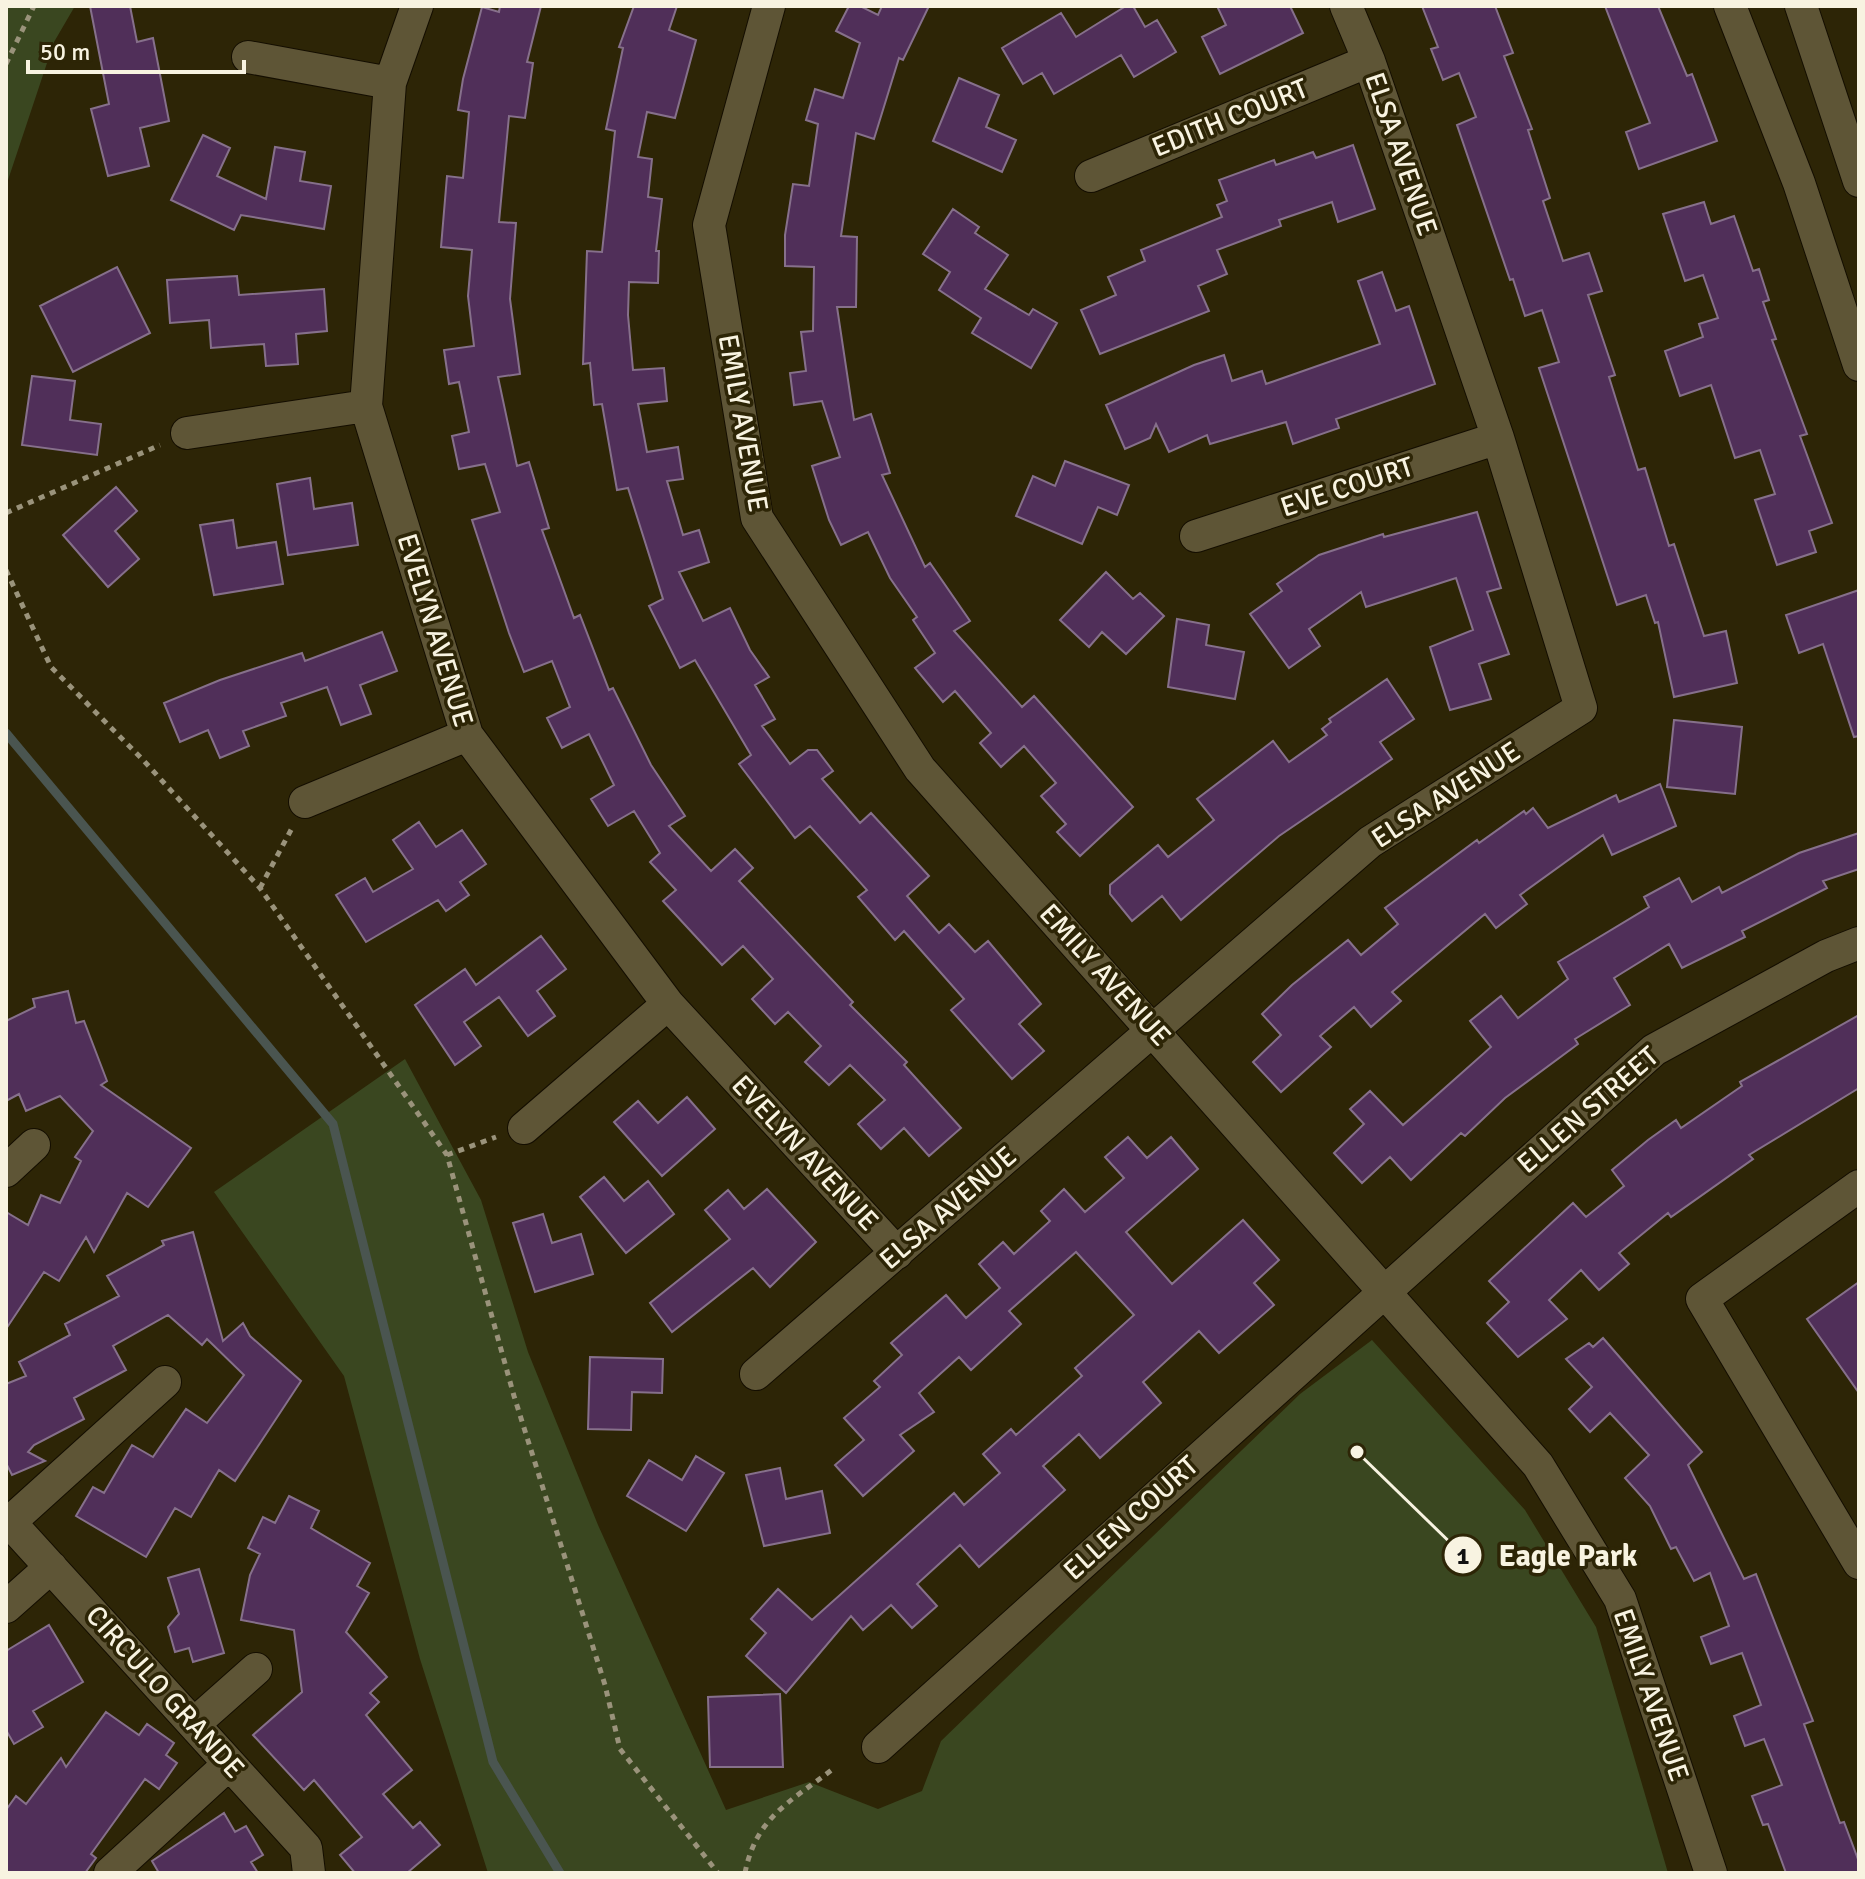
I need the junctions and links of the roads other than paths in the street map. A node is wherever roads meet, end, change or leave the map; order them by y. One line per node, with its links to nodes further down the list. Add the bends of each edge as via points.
1 (417, 6): 8 (street, EVELYN AVENUE)
2 (769, 6): 20 (street, EMILY AVENUE, via 709,225 757,518 920,769)
3 (1346, 6): 7 (street, ELSA AVENUE)
4 (1730, 6): 11 (street, via 1799,183)
5 (1801, 6): 10 (street)
6 (248, 57): 8 (street)
7 (1369, 61): 9 (street, EDITH COURT); 14 (street, ELSA AVENUE)
8 (390, 83): 12 (street, EVELYN AVENUE)
9 (1091, 176)
10 (1859, 181)
11 (1859, 365)
12 (366, 406): 13 (street); 16 (street, EVELYN AVENUE)
13 (187, 433)
14 (1498, 438): 15 (street, EVE COURT); 20 (street, ELSA AVENUE, via 1581,708 1370,842)
15 (1196, 536)
16 (467, 735): 17 (street); 19 (street, EVELYN AVENUE)
17 (305, 802)
18 (1859, 943): 26 (street, ELLEN STREET, via 1654,1050)
19 (668, 1004): 21 (street); 25 (street, EVELYN AVENUE)
20 (1153, 1030): 25 (street, ELSA AVENUE); 26 (street, EMILY AVENUE)
21 (524, 1128)
22 (34, 1145): 23 (street)
23 (6, 1171)
24 (1859, 1186): 30 (street, via 1702,1299)
25 (897, 1253): 27 (street, ELSA AVENUE)
26 (1384, 1290): 35 (street, ELLEN COURT); 39 (street, EMILY AVENUE, via 1538,1465 1620,1599)
27 (756, 1374)
28 (165, 1382): 29 (street)
29 (8, 1520): 31 (street, CIRCULO GRANDE)
30 (1855, 1547)
31 (51, 1567): 32 (street); 34 (street, CIRCULO GRANDE)
32 (6, 1607)
33 (256, 1669): 34 (street)
34 (194, 1724): 36 (street, CIRCULO GRANDE)
35 (878, 1747)
36 (229, 1764): 37 (street); 38 (street, CIRCULO GRANDE, via 306,1848)
37 (110, 1873)
38 (309, 1873)
39 (1711, 1873)

